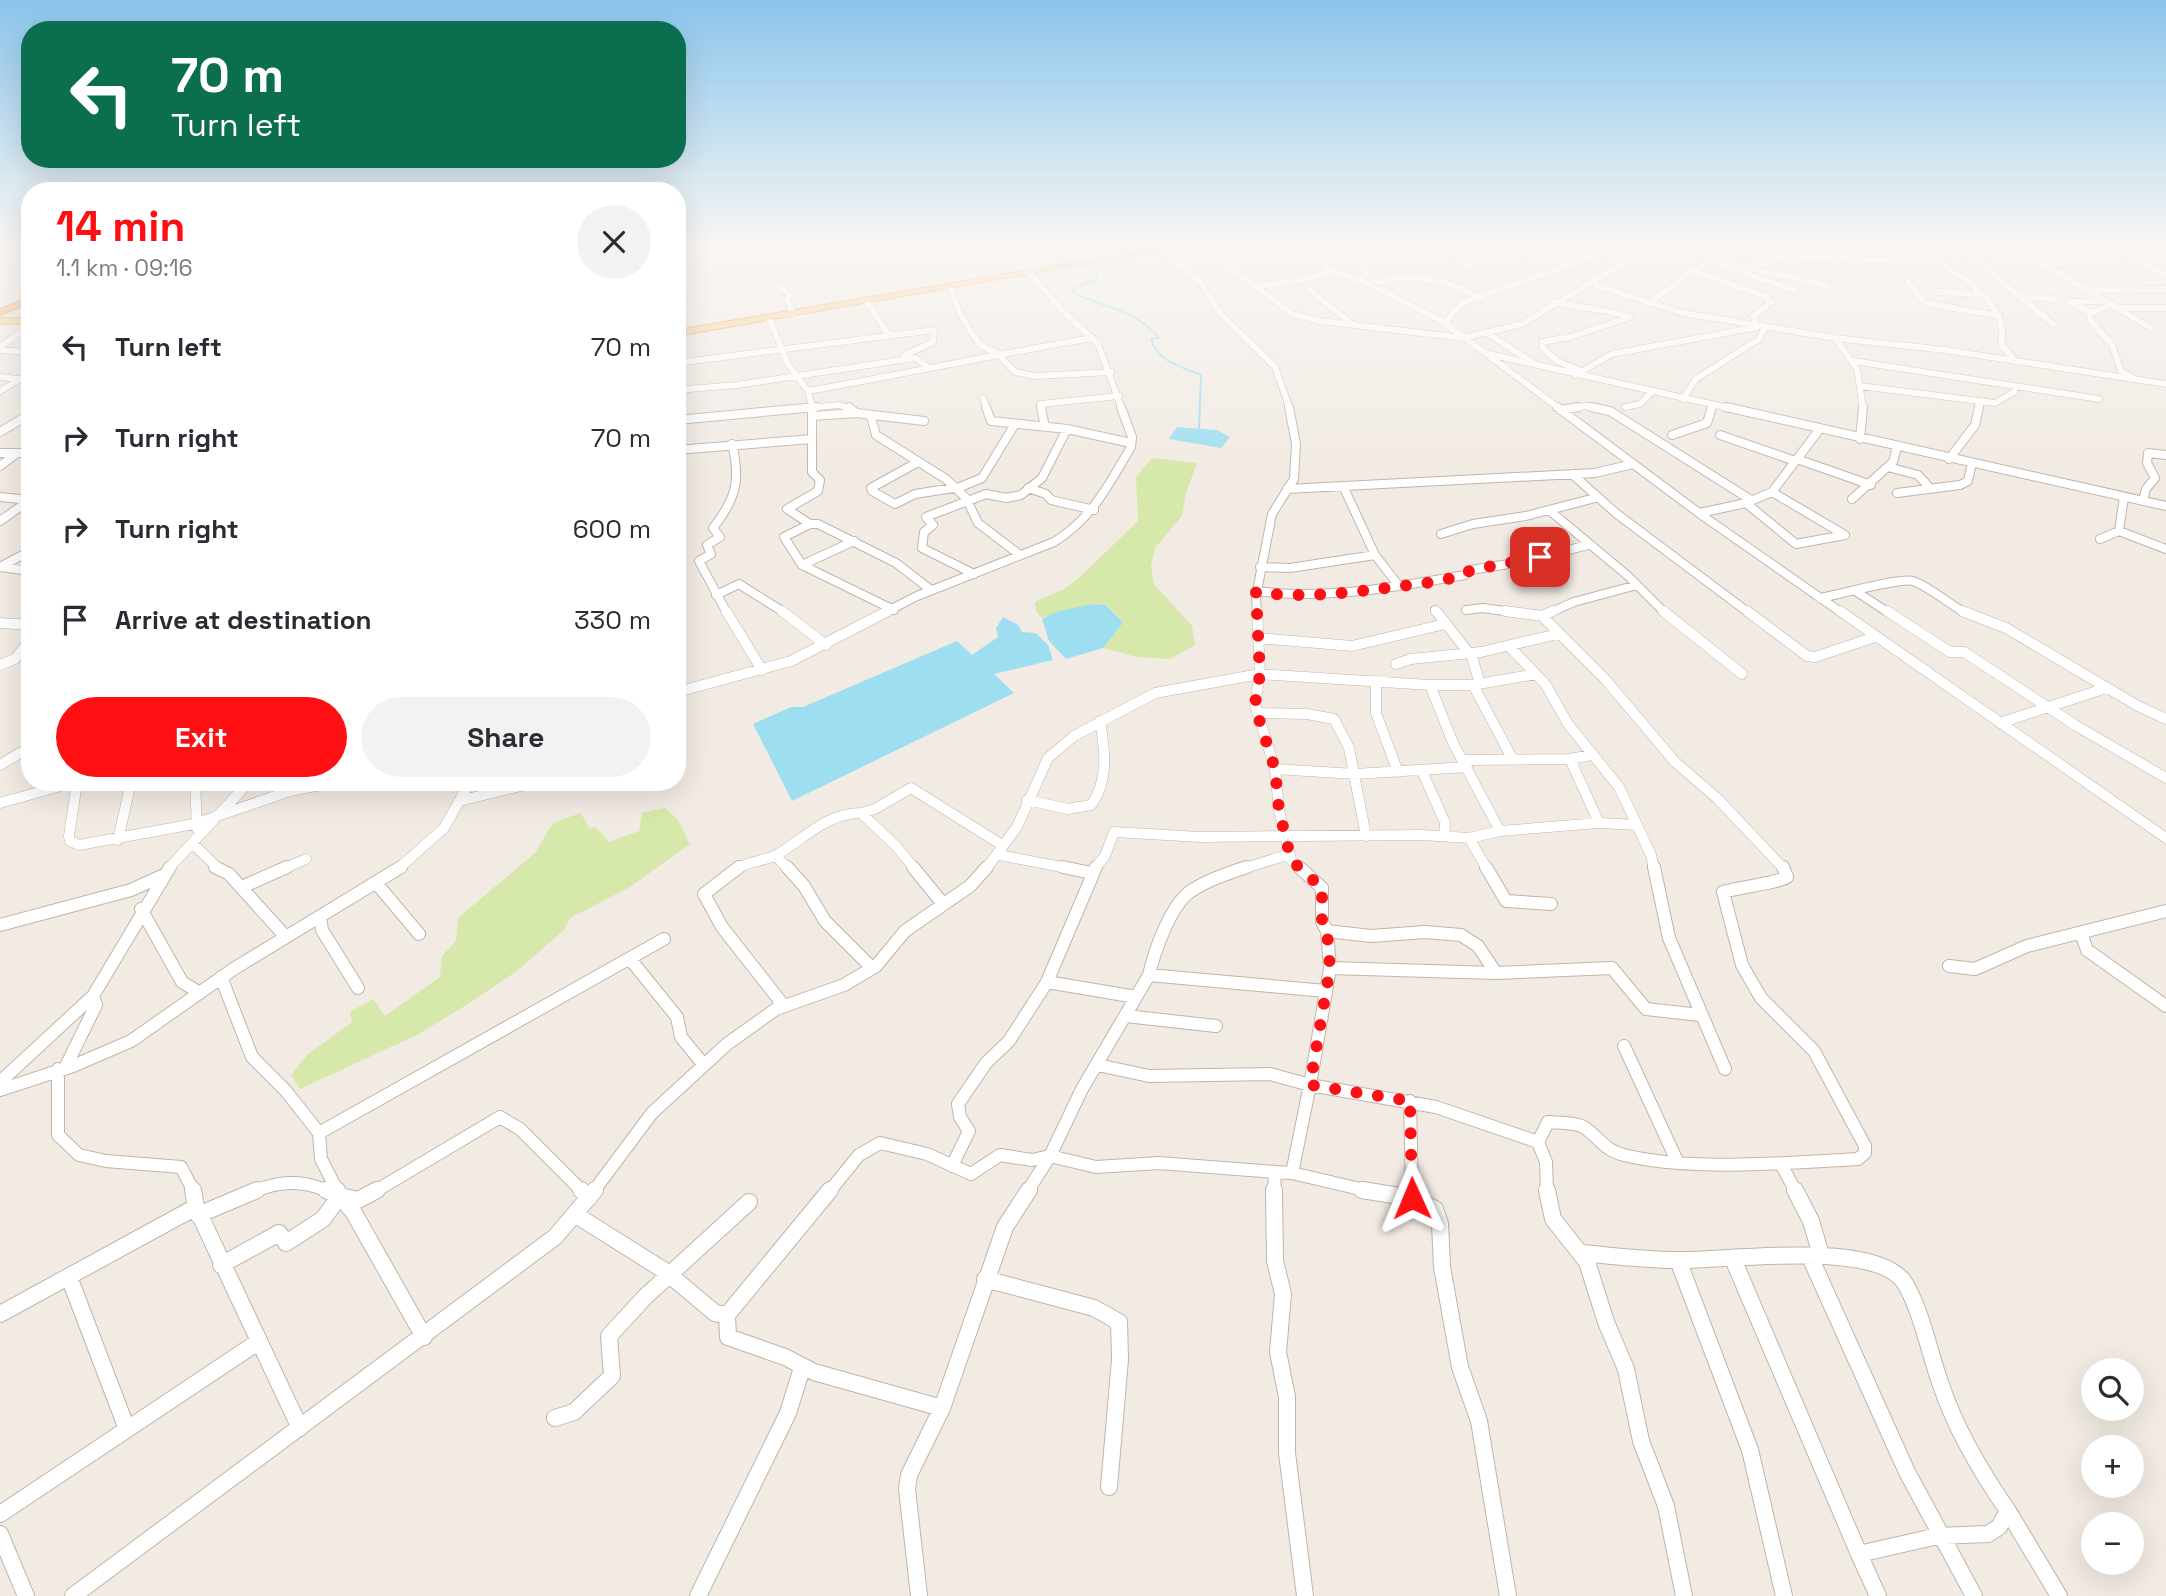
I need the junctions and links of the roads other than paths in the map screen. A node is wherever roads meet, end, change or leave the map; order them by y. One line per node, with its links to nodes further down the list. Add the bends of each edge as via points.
1 (754, 320): 25 (main road)
2 (770, 320): 35 (street)
3 (879, 320): 27 (street)
4 (964, 320): 39 (street, via 979,344)
5 (1074, 320): 30 (street)
6 (1227, 320): 101 (street, via 1282,380 1296,444 1294,479)
7 (1331, 320): 20 (street)
8 (1348, 320): 20 (street)
9 (1440, 320): 19 (street)
10 (1447, 320): 19 (street)
11 (1527, 320): 26 (street)
12 (1620, 320): 47 (street, via 1542,344 1557,361)
13 (1726, 320): 22 (street)
14 (1756, 320): 22 (street)
15 (2002, 320): 43 (street, via 2005,330 2001,344)
16 (2049, 320): 21 (street)
17 (2091, 320): 51 (street, via 2112,345 2121,371)
18 (2138, 320): 23 (street)
19 (1445, 323): 31 (street)
20 (1352, 324): 31 (street)
21 (2053, 324)
22 (1762, 328): 32 (street); 47 (street, via 1612,355); 61 (street, via 1759,339 1696,379)
23 (2151, 328)
24 (21, 330): 29 (street)
25 (686, 332)
26 (1487, 333): 31 (street); 44 (street)
27 (889, 335): 35 (street); 40 (street, via 934,330 933,342)
28 (0, 337): 29 (street)
29 (12, 338): 34 (street)
30 (1093, 338): 39 (street); 46 (street)
31 (1464, 338): 38 (street)
32 (1835, 338): 41 (street); 43 (street)
33 (21, 346): 36 (street)
34 (0, 348): 36 (street)
35 (781, 348): 42 (street); 48 (street)
36 (16, 349): 37 (street)
37 (21, 350)
38 (1484, 353): 44 (street); 66 (street)
39 (998, 354): 45 (street); 46 (street, via 1025,376)
40 (902, 360): 45 (street, via 916,358); 48 (street)
41 (1853, 360): 53 (street); 54 (street)
42 (686, 362)
43 (2016, 362): 51 (street)
44 (1537, 366): 47 (street)
45 (929, 368): 57 (street)
46 (1111, 372): 59 (street)
47 (1579, 373): 58 (street)
48 (797, 375): 55 (street); 57 (street)
49 (0, 377): 50 (street)
50 (19, 379): 56 (street)
51 (2135, 379): 52 (street)
52 (2166, 384)
53 (1860, 386): 63 (street); 80 (street)
54 (2015, 386): 62 (street); 63 (street, via 2001,401)
55 (686, 389)
56 (0, 391)
57 (808, 391): 67 (street)
58 (1652, 392): 61 (street); 65 (street, via 1640,404)
59 (1119, 396): 73 (street, via 1040,404); 81 (street)
60 (983, 398): 72 (street, via 991,421)
61 (1683, 399): 64 (street)
62 (2099, 399)
63 (1978, 401): 88 (street, via 1978,424)
64 (1712, 406): 75 (street); 77 (street, via 1707,423)
65 (1625, 407)
66 (1560, 410): 92 (street); 109 (street, via 1586,406 1609,411)
67 (811, 412): 68 (street); 70 (street); 79 (street)
68 (871, 417): 71 (street); 90 (street, via 876,435)
69 (21, 419): 76 (street)
70 (686, 419)
71 (924, 421)
72 (1015, 424): 73 (street); 97 (street, via 986,474)
73 (1045, 427): 74 (street)
74 (1067, 429): 81 (street); 99 (street, via 1042,478)
75 (1819, 430): 80 (street); 89 (street)
76 (0, 432)
77 (1672, 435)
78 (1720, 435): 89 (street)
79 (812, 439): 82 (street); 118 (street, via 816,454 812,472 820,480 818,491 787,509)
80 (1860, 439): 83 (street)
81 (1131, 443): 114 (street)
82 (732, 444): 84 (street); 138 (street, via 738,469 731,505 713,528 720,537 707,545 711,554 699,561)
83 (1897, 447): 88 (street); 94 (street)
84 (686, 449)
85 (0, 453): 86 (street)
86 (18, 453): 93 (street)
87 (2166, 455): 110 (street, via 2148,453 2147,463 2155,478)
88 (1949, 458): 91 (street)
89 (1796, 460): 96 (street); 102 (street)
90 (918, 462): 97 (street); 97 (street, via 872,491 895,504 915,494)
91 (1972, 463): 98 (street, via 1966,483 1951,490); 105 (street)
92 (1633, 464): 95 (street); 116 (street)
93 (0, 466)
94 (1888, 467): 96 (street); 98 (street, via 1918,475)
95 (1572, 474): 100 (street); 106 (street)
96 (1871, 485): 108 (street)
97 (952, 486): 111 (street)
98 (1929, 487): 103 (street)
99 (1028, 488): 111 (street, via 1014,496 986,494); 114 (street, via 1051,500)
100 (1343, 488): 101 (street); 126 (street)
101 (1287, 489): 130 (street, via 1272,514)
102 (1772, 492): 109 (street); 109 (street, via 1845,535 1796,544)
103 (1897, 493)
104 (0, 497): 107 (street)
105 (2124, 497): 110 (street); 119 (street)
106 (1595, 498): 115 (street); 148 (street, via 1807,656)
107 (21, 499)
108 (1852, 499)
109 (1749, 501): 116 (street)
110 (2143, 501): 112 (street)
111 (968, 503): 125 (street, via 978,523); 132 (street, via 926,517 933,525 924,532 922,548)
112 (2166, 506)
113 (21, 507): 117 (street)
114 (1094, 510): 125 (street, via 1069,533)
115 (1549, 510): 120 (street); 123 (street)
116 (1700, 513): 139 (street)
117 (0, 522)
118 (810, 524): 122 (street); 128 (street, via 784,537)
119 (2119, 531): 121 (street); 124 (street)
120 (1441, 534)
121 (2100, 539)
122 (854, 541): 128 (street); 135 (street)
123 (1588, 545): 133 (street); 134 (street)
124 (2166, 549)
125 (1020, 555): 132 (street)
126 (1376, 555): 130 (street, via 1290,568); 134 (street)
127 (21, 556): 129 (street)
128 (802, 565): 140 (street)
129 (0, 567): 131 (street)
130 (1260, 567): 136 (street)
131 (21, 570)
132 (974, 574): 135 (street)
133 (1637, 585): 143 (street, via 1574,602); 159 (street, via 1672,620)
134 (1399, 586): 136 (street, via 1307,597)
135 (931, 590): 140 (street)
136 (1256, 592): 149 (street)
137 (1857, 592): 139 (street); 163 (street, via 1902,579 1919,584 1961,611 2006,628); 165 (street, via 1950,652 1966,653)
138 (716, 595): 150 (street, via 739,584); 156 (street)
139 (1820, 598): 148 (street)
140 (894, 610): 150 (street)
141 (1435, 610): 146 (street)
142 (1466, 610): 143 (street, via 1483,608)
143 (1542, 617): 147 (street)
144 (0, 623): 145 (street)
145 (21, 624)
146 (1445, 624): 149 (street, via 1352,646); 153 (street)
147 (1558, 634): 151 (street); 254 (street, via 1605,679 1675,762 1736,817 1786,872 1783,881 1723,892 1742,965 1761,998 1814,1051 1865,1153 1858,1159)
148 (1875, 637): 169 (street)
149 (1257, 638): 157 (street)
150 (826, 645): 156 (street)
151 (1509, 646): 153 (street); 158 (street)
152 (21, 651): 155 (street)
153 (1467, 652): 154 (street); 161 (street)
154 (1396, 664)
155 (0, 665)
156 (762, 670): 164 (street)
157 (1260, 674): 160 (street); 166 (street); 168 (street, via 1154,694)
158 (1536, 674): 161 (street); 171 (street)
159 (1742, 674)
160 (1376, 681): 162 (street); 178 (street, via 1375,707)
161 (1477, 684): 162 (street); 172 (street)
162 (1430, 685): 174 (street)
163 (2106, 688): 165 (street, via 2077,695); 167 (street)
164 (686, 690)
165 (2050, 709): 169 (street); 180 (street)
166 (1257, 713): 176 (street); 179 (street, via 1334,719 1349,748)
167 (2166, 719)
168 (1100, 721): 190 (street, via 1048,758); 190 (street, via 1106,754 1091,805 1080,810)
169 (2000, 723): 202 (street)
170 (21, 749): 175 (street)
171 (1591, 755): 173 (street); 195 (street, via 1619,787)
172 (1512, 758): 173 (street); 174 (street)
173 (1570, 759): 194 (street)
174 (1466, 763): 177 (street); 196 (street)
175 (0, 765)
176 (1275, 769): 179 (street); 198 (street)
177 (1422, 771): 178 (street); 200 (street, via 1445,823)
178 (1398, 772): 179 (street)
179 (1355, 774): 199 (street)
180 (2166, 778)
181 (43, 791): 191 (street)
182 (76, 791): 203 (street, via 69,841 79,845)
183 (129, 791): 203 (street)
184 (195, 791): 197 (street)
185 (241, 791): 193 (street)
186 (290, 791): 193 (street)
187 (466, 791): 189 (street)
188 (500, 791): 189 (street)
189 (463, 800): 210 (street, via 428,848)
190 (1027, 800): 204 (street, via 1017,827)
191 (0, 803)
192 (861, 813): 204 (street, via 911,788); 206 (street, via 812,828); 212 (street, via 896,846)
193 (220, 814): 197 (street)
194 (1599, 823): 195 (street); 196 (street)
195 (1637, 825): 238 (street, via 1651,855 1669,938)
196 (1500, 831): 201 (street)
197 (196, 834): 203 (street); 209 (street); 211 (street, via 214,867)
198 (1285, 834): 199 (street); 205 (street); 208 (street, via 1114,832 1105,856)
199 (1366, 836): 200 (street)
200 (1444, 836): 201 (street)
201 (1469, 838): 213 (street, via 1506,901)
202 (2166, 838)
203 (118, 840)
204 (1000, 850): 208 (street); 212 (street, via 970,886)
205 (1290, 854): 218 (street, via 1295,865 1322,888 1322,922); 228 (street, via 1223,875 1189,892 1178,903)
206 (776, 856): 225 (street, via 804,886 825,920); 236 (street, via 742,864 704,894 722,927)
207 (306, 859): 211 (street)
208 (1091, 873): 230 (street)
209 (162, 876): 214 (street); 217 (street, via 119,894)
210 (377, 884): 216 (street); 220 (street)
211 (242, 887): 221 (street)
212 (943, 904): 225 (street, via 905,931 886,958)
213 (1551, 904)
214 (141, 909): 233 (street, via 182,982); 234 (street)
215 (2166, 911): 219 (street)
216 (320, 917): 221 (street); 231 (street, via 322,930)
217 (0, 925)
218 (1327, 931): 226 (street); 227 (street, via 1460,935 1485,954)
219 (2081, 933): 224 (street, via 2027,946 1975,969); 237 (street, via 2087,950)
220 (419, 934)
221 (285, 936): 229 (street)
222 (664, 939): 223 (street)
223 (630, 959): 242 (street, via 677,1017 681,1037); 250 (street)
224 (1949, 966)
225 (872, 968): 236 (street, via 844,985)
226 (1330, 968): 227 (street); 232 (street)
227 (1496, 974): 238 (street, via 1612,968 1646,1009)
228 (1149, 975): 232 (street); 235 (street)
229 (221, 977): 233 (street); 250 (street, via 252,1057)
230 (1047, 982): 235 (street); 255 (street, via 1009,1041 986,1063 958,1104 969,1131)
231 (358, 988)
232 (1326, 991): 247 (street)
233 (200, 993): 244 (street, via 175,1015 115,1050)
234 (93, 996): 244 (street, via 96,1005); 246 (street)
235 (1136, 997): 239 (street)
236 (784, 1006): 242 (street, via 747,1028)
237 (2166, 1006)
238 (1700, 1015): 245 (street)
239 (1126, 1016): 240 (street); 243 (street)
240 (1216, 1026)
241 (1624, 1046): 253 (street)
242 (703, 1064): 259 (street, via 652,1113)
243 (1098, 1065): 247 (street, via 1149,1076 1270,1074); 252 (street)
244 (62, 1068): 248 (street); 262 (street, via 58,1135 79,1155 181,1167 194,1191)
245 (1725, 1069)
246 (0, 1082)
247 (1310, 1085): 249 (street); 257 (street)
248 (0, 1090)
249 (1410, 1101): 251 (street); 260 (street)
250 (319, 1133): 258 (street, via 321,1159)
251 (1538, 1142): 253 (street, via 1548,1122 1555,1121 1583,1126 1595,1143 1626,1156); 264 (street, via 1546,1161 1553,1219)
252 (1050, 1156): 255 (street, via 1032,1160 1000,1155 971,1174); 256 (street, via 1096,1167 1159,1163); 271 (street, via 1005,1227)
253 (1677, 1161): 254 (street)
254 (1781, 1164): 265 (street, via 1811,1221)
255 (952, 1166): 273 (street, via 927,1154 880,1143 859,1155)
256 (1275, 1172): 257 (street); 291 (street, via 1272,1213 1283,1302 1278,1352 1287,1397 1287,1452)
257 (1292, 1173): 260 (street)
258 (340, 1196): 259 (street, via 358,1200 372,1193 500,1116 520,1129); 262 (street, via 309,1182 268,1185); 268 (street, via 323,1219 286,1243 279,1233); 274 (street)
259 (589, 1198): 263 (street)
260 (1412, 1198): 292 (street, via 1435,1209 1440,1224 1442,1267 1460,1367 1479,1421)
261 (749, 1202): 269 (street)
262 (197, 1211): 268 (street); 270 (street)
263 (576, 1215): 269 (street); 274 (street, via 555,1237)
264 (1582, 1253): 267 (street); 293 (street, via 1626,1369 1641,1441 1666,1506)
265 (1816, 1256): 266 (street); 282 (street, via 1874,1261 1899,1274 1941,1388 1978,1469); 285 (street, via 1892,1445)
266 (1733, 1259): 267 (street); 286 (street)
267 (1678, 1260): 294 (street, via 1751,1450)
268 (221, 1265): 275 (street)
269 (671, 1276): 273 (street, via 715,1313); 278 (street, via 608,1336 612,1376 574,1412)
270 (69, 1277): 272 (street); 279 (street)
271 (985, 1279): 277 (street); 281 (street, via 1094,1308 1119,1322)
272 (0, 1314)
273 (727, 1315): 276 (street, via 727,1337 785,1357)
274 (424, 1337): 280 (street)
275 (258, 1342): 279 (street); 280 (street)
276 (802, 1368): 277 (street); 289 (street, via 788,1413)
277 (942, 1408): 290 (street, via 909,1475 907,1489)
278 (555, 1418)
279 (127, 1429): 283 (street)
280 (300, 1429): 288 (street)
281 (1109, 1487)
282 (2008, 1511): 285 (street, via 1999,1527 1988,1534); 297 (street)
283 (0, 1514)
284 (0, 1534): 287 (street)
285 (1938, 1536): 286 (street); 296 (street)
286 (1859, 1553): 295 (street)
287 (26, 1596)
288 (73, 1596)
289 (698, 1596)
290 (919, 1596)
291 (1305, 1596)
292 (1508, 1596)
293 (1684, 1596)
294 (1784, 1596)
295 (1878, 1596)
296 (1974, 1596)
297 (2059, 1596)

